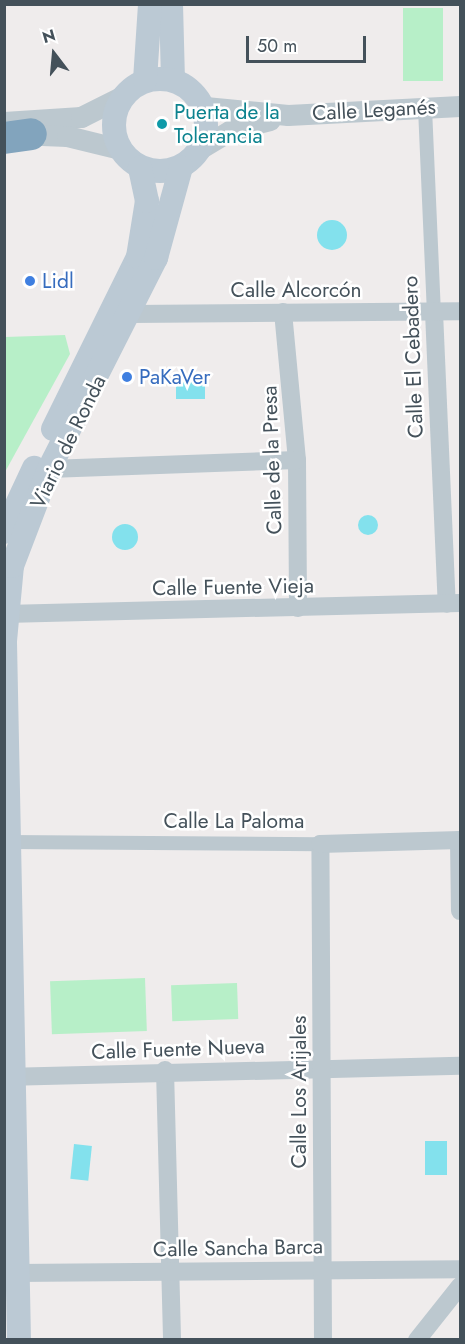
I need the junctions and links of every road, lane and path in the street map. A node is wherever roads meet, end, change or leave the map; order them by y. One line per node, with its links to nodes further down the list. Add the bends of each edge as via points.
1 (150, 4): 3 (main road)
2 (171, 4): 4 (main road)
3 (146, 80): 4 (main road); 5 (main road)
4 (173, 80): 7 (main road)
5 (123, 96): 10 (street, via 81,117); 12 (main road, via 113,122)
6 (460, 106): 8 (street, Calle Leganés)
7 (205, 107): 9 (street, Calle Leganés); 11 (main road)
8 (425, 108): 9 (street, Calle Leganés); 17 (street, Calle El Cebadero)
9 (288, 115): 11 (street, Calle Leganés, via 231,130)
10 (11, 132): 12 (street, via 67,135)
11 (201, 148): 13 (main road, Calle Leganés)
12 (120, 149): 14 (main road)
13 (181, 167): 14 (main road); 18 (main road, Viario de Ronda, via 156,258)
14 (140, 168): 21 (main road, Viario de Ronda, via 147,201 138,257)
15 (460, 311): 17 (street, Calle Alcorcón)
16 (284, 312): 17 (street, Calle Alcorcón); 18 (street, Calle Alcorcón); 19 (street, Calle de la Presa)
17 (434, 312): 22 (street, Calle El Cebadero)
18 (131, 314): 20 (main road, Viario de Ronda)
19 (297, 460): 20 (street); 23 (street, Calle de la Presa)
20 (50, 469): 24 (main road, Viario de Ronda, via 12,566)
21 (4, 532)
22 (454, 603): 23 (street, Calle Fuente Vieja)
23 (298, 608): 24 (street, Calle Fuente Vieja)
24 (5, 614): 26 (main road, Viario de Ronda)
25 (460, 840): 27 (street, Calle La Paloma); 28 (street)
26 (8, 842): 27 (street, Calle La Paloma); 32 (main road, Viario de Ronda)
27 (320, 844): 30 (street, Calle Los Arijales)
28 (460, 911)
29 (460, 1066): 30 (street, Calle Fuente Nueva)
30 (322, 1068): 31 (street, Calle Fuente Nueva); 33 (street, Calle Los Arijales)
31 (165, 1070): 32 (street, Calle Fuente Nueva); 35 (street)
32 (8, 1077): 36 (main road, Viario de Ronda)
33 (320, 1269): 34 (street, Calle Sancha Barca); 35 (street, Calle Sancha Barca); 40 (street, Calle Los Arijales)
34 (460, 1269)
35 (171, 1272): 36 (street, Calle Sancha Barca); 39 (street)
36 (16, 1273): 38 (main road, Viario de Ronda)
37 (460, 1286): 41 (street)
38 (19, 1340)
39 (172, 1340)
40 (322, 1340)
41 (417, 1340)

